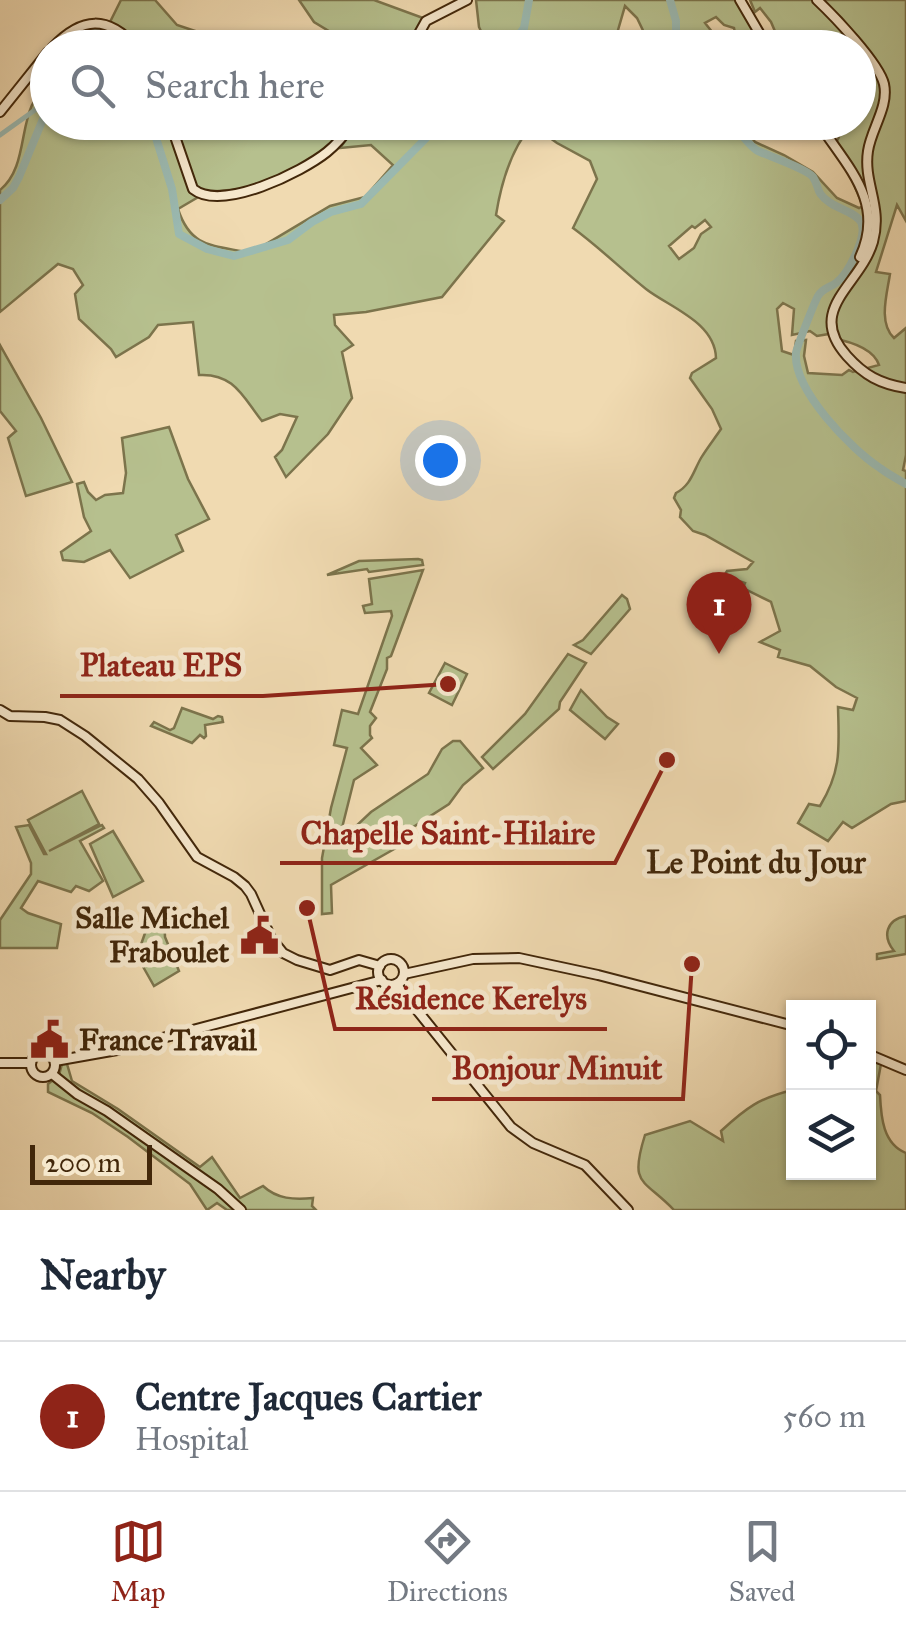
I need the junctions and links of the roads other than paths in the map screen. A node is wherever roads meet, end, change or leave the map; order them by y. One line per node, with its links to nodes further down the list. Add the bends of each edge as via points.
1 (467, 0): 6 (main road)
2 (740, 0): 7 (main road)
3 (818, 0): 8 (main road)
4 (76, 30): 5 (main road, via 102,23)
5 (118, 30)
6 (421, 30)
7 (757, 30)
8 (844, 30)
9 (876, 68): 12 (main road, via 884,88)
10 (30, 76): 11 (main road)
11 (0, 112)
12 (876, 127)
13 (176, 140): 14 (main road, via 194,189 208,196 288,176)
14 (338, 140)
15 (831, 140): 17 (main road, via 861,186 870,221)
16 (871, 140): 17 (main road, via 867,165 875,232)
17 (844, 292): 18 (main road, via 831,317 834,339 862,372)
18 (906, 388)
19 (0, 710): 20 (main road, via 60,720 138,779 198,858 246,886 283,954 330,970 359,960)
20 (380, 966): 21 (main road, via 394,959); 22 (main road)
21 (404, 974): 23 (main road); 24 (main road, via 444,963 519,958)
22 (382, 980): 23 (main road); 26 (main road)
23 (396, 984): 32 (main road, via 510,1127 573,1159)
24 (786, 1024)
25 (876, 1057): 29 (main road)
26 (55, 1062): 28 (main road, via 44,1053); 30 (main road)
27 (0, 1063): 28 (main road)
28 (31, 1063): 30 (main road, via 38,1077)
29 (906, 1070)
30 (52, 1074): 31 (main road)
31 (241, 1210)
32 (626, 1210)

